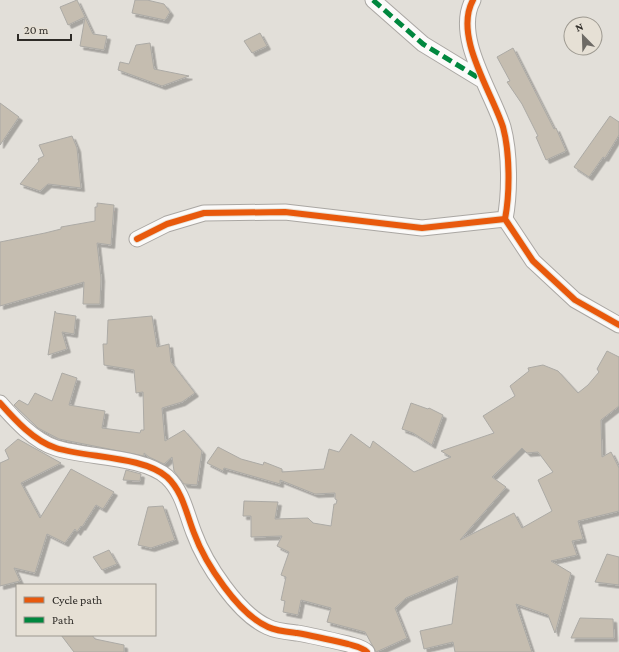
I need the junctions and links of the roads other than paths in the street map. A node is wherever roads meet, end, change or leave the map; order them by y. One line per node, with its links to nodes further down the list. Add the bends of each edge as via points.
1 (373, 0): 3 (street, via 424,44)
2 (473, 0): 3 (street, via 467,15 467,29)
3 (482, 80): 4 (street, via 503,127 507,159)
4 (505, 219): 5 (street, via 422,228 285,212 204,213 167,224); 6 (street, via 534,261 575,300)
5 (137, 239)
6 (619, 325)
7 (0, 403): 8 (street, via 36,437 55,448 147,466 165,475 179,490 194,534 218,579 247,612 268,627 326,639)
8 (367, 652)

